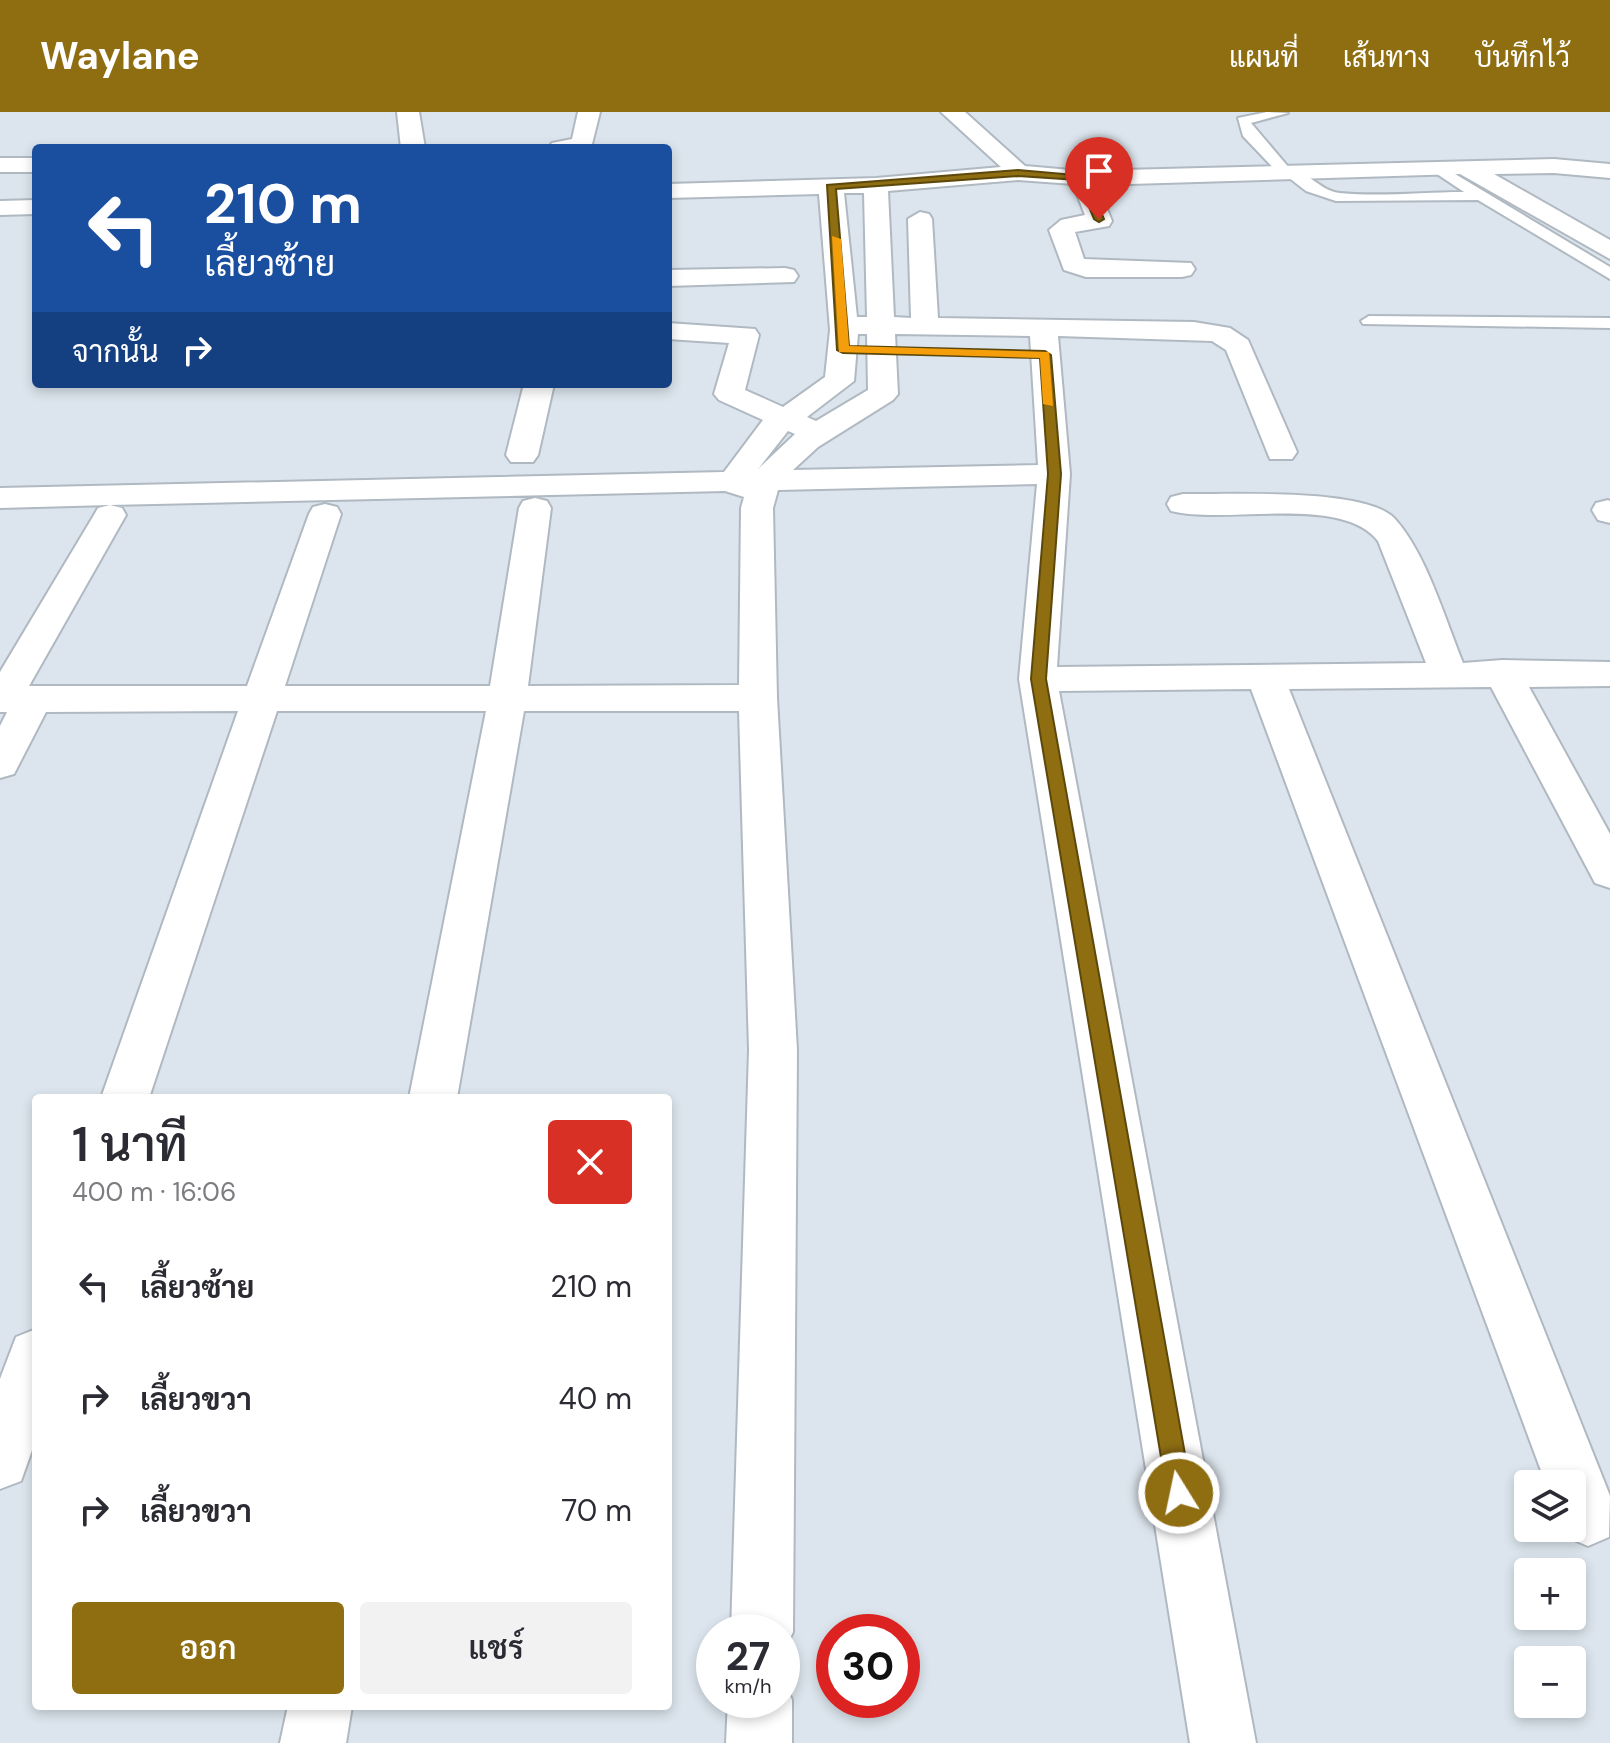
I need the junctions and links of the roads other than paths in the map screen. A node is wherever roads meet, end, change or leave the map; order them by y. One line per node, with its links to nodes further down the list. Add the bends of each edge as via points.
1 (408, 112): 5 (street)
2 (589, 112): 6 (street)
3 (952, 112): 12 (street)
4 (1281, 113): 13 (lane, via 1243,121 1248,133)
5 (412, 144)
6 (582, 144)
7 (0, 165): 8 (street)
8 (32, 165)
9 (1465, 167): 10 (street); 11 (street); 22 (street)
10 (1435, 168): 13 (street); 18 (lane)
11 (1610, 171)
12 (1018, 173): 14 (street); 15 (street)
13 (1289, 173): 14 (street); 18 (lane, via 1336,197)
14 (1082, 178): 23 (street, via 1100,221 1062,230 1073,264 1086,269)
15 (876, 185): 16 (street); 32 (street)
16 (831, 187): 17 (street); 31 (street)
17 (672, 191)
18 (1481, 196): 24 (lane)
19 (32, 207): 20 (street)
20 (0, 208)
21 (920, 219): 29 (street)
22 (1610, 251)
23 (1182, 269)
24 (1610, 274)
25 (785, 276): 26 (street)
26 (672, 278)
27 (1369, 321): 28 (lane)
28 (1610, 323)
29 (925, 327): 32 (street); 33 (street)
30 (672, 331): 35 (street, via 745,335 729,394)
31 (843, 338): 32 (street); 35 (street, via 839,381)
32 (882, 339): 33 (street); 36 (street, via 883,394)
33 (1044, 342): 37 (street, via 1194,330 1230,340 1238,346); 39 (street)
34 (538, 388): 38 (street)
35 (783, 420): 36 (street); 40 (street, via 769,430)
36 (819, 432): 40 (street)
37 (1281, 452)
38 (522, 455)
39 (1054, 474): 40 (street); 49 (street)
40 (752, 490): 41 (street); 53 (street)
41 (0, 498)
42 (1183, 504): 48 (street, via 1331,506 1380,522 1394,540)
43 (535, 508): 52 (street)
44 (325, 514): 51 (street)
45 (110, 515): 54 (street)
46 (1502, 672): 47 (street); 48 (street); 56 (street)
47 (1610, 674)
48 (1450, 676): 50 (street)
49 (1038, 679): 50 (street); 67 (street)
50 (1266, 679): 61 (street)
51 (263, 698): 52 (street); 54 (street); 57 (street)
52 (507, 698): 53 (street); 58 (street)
53 (758, 698): 62 (street, via 773,1050)
54 (12, 699): 55 (street)
55 (0, 764)
56 (1610, 872)
57 (126, 1094)
58 (434, 1094)
59 (32, 1368): 60 (street)
60 (0, 1460)
61 (1588, 1516)
62 (762, 1614)
63 (319, 1710): 65 (street)
64 (760, 1718): 66 (street)
65 (313, 1743)
66 (759, 1743)
67 (1223, 1743)

